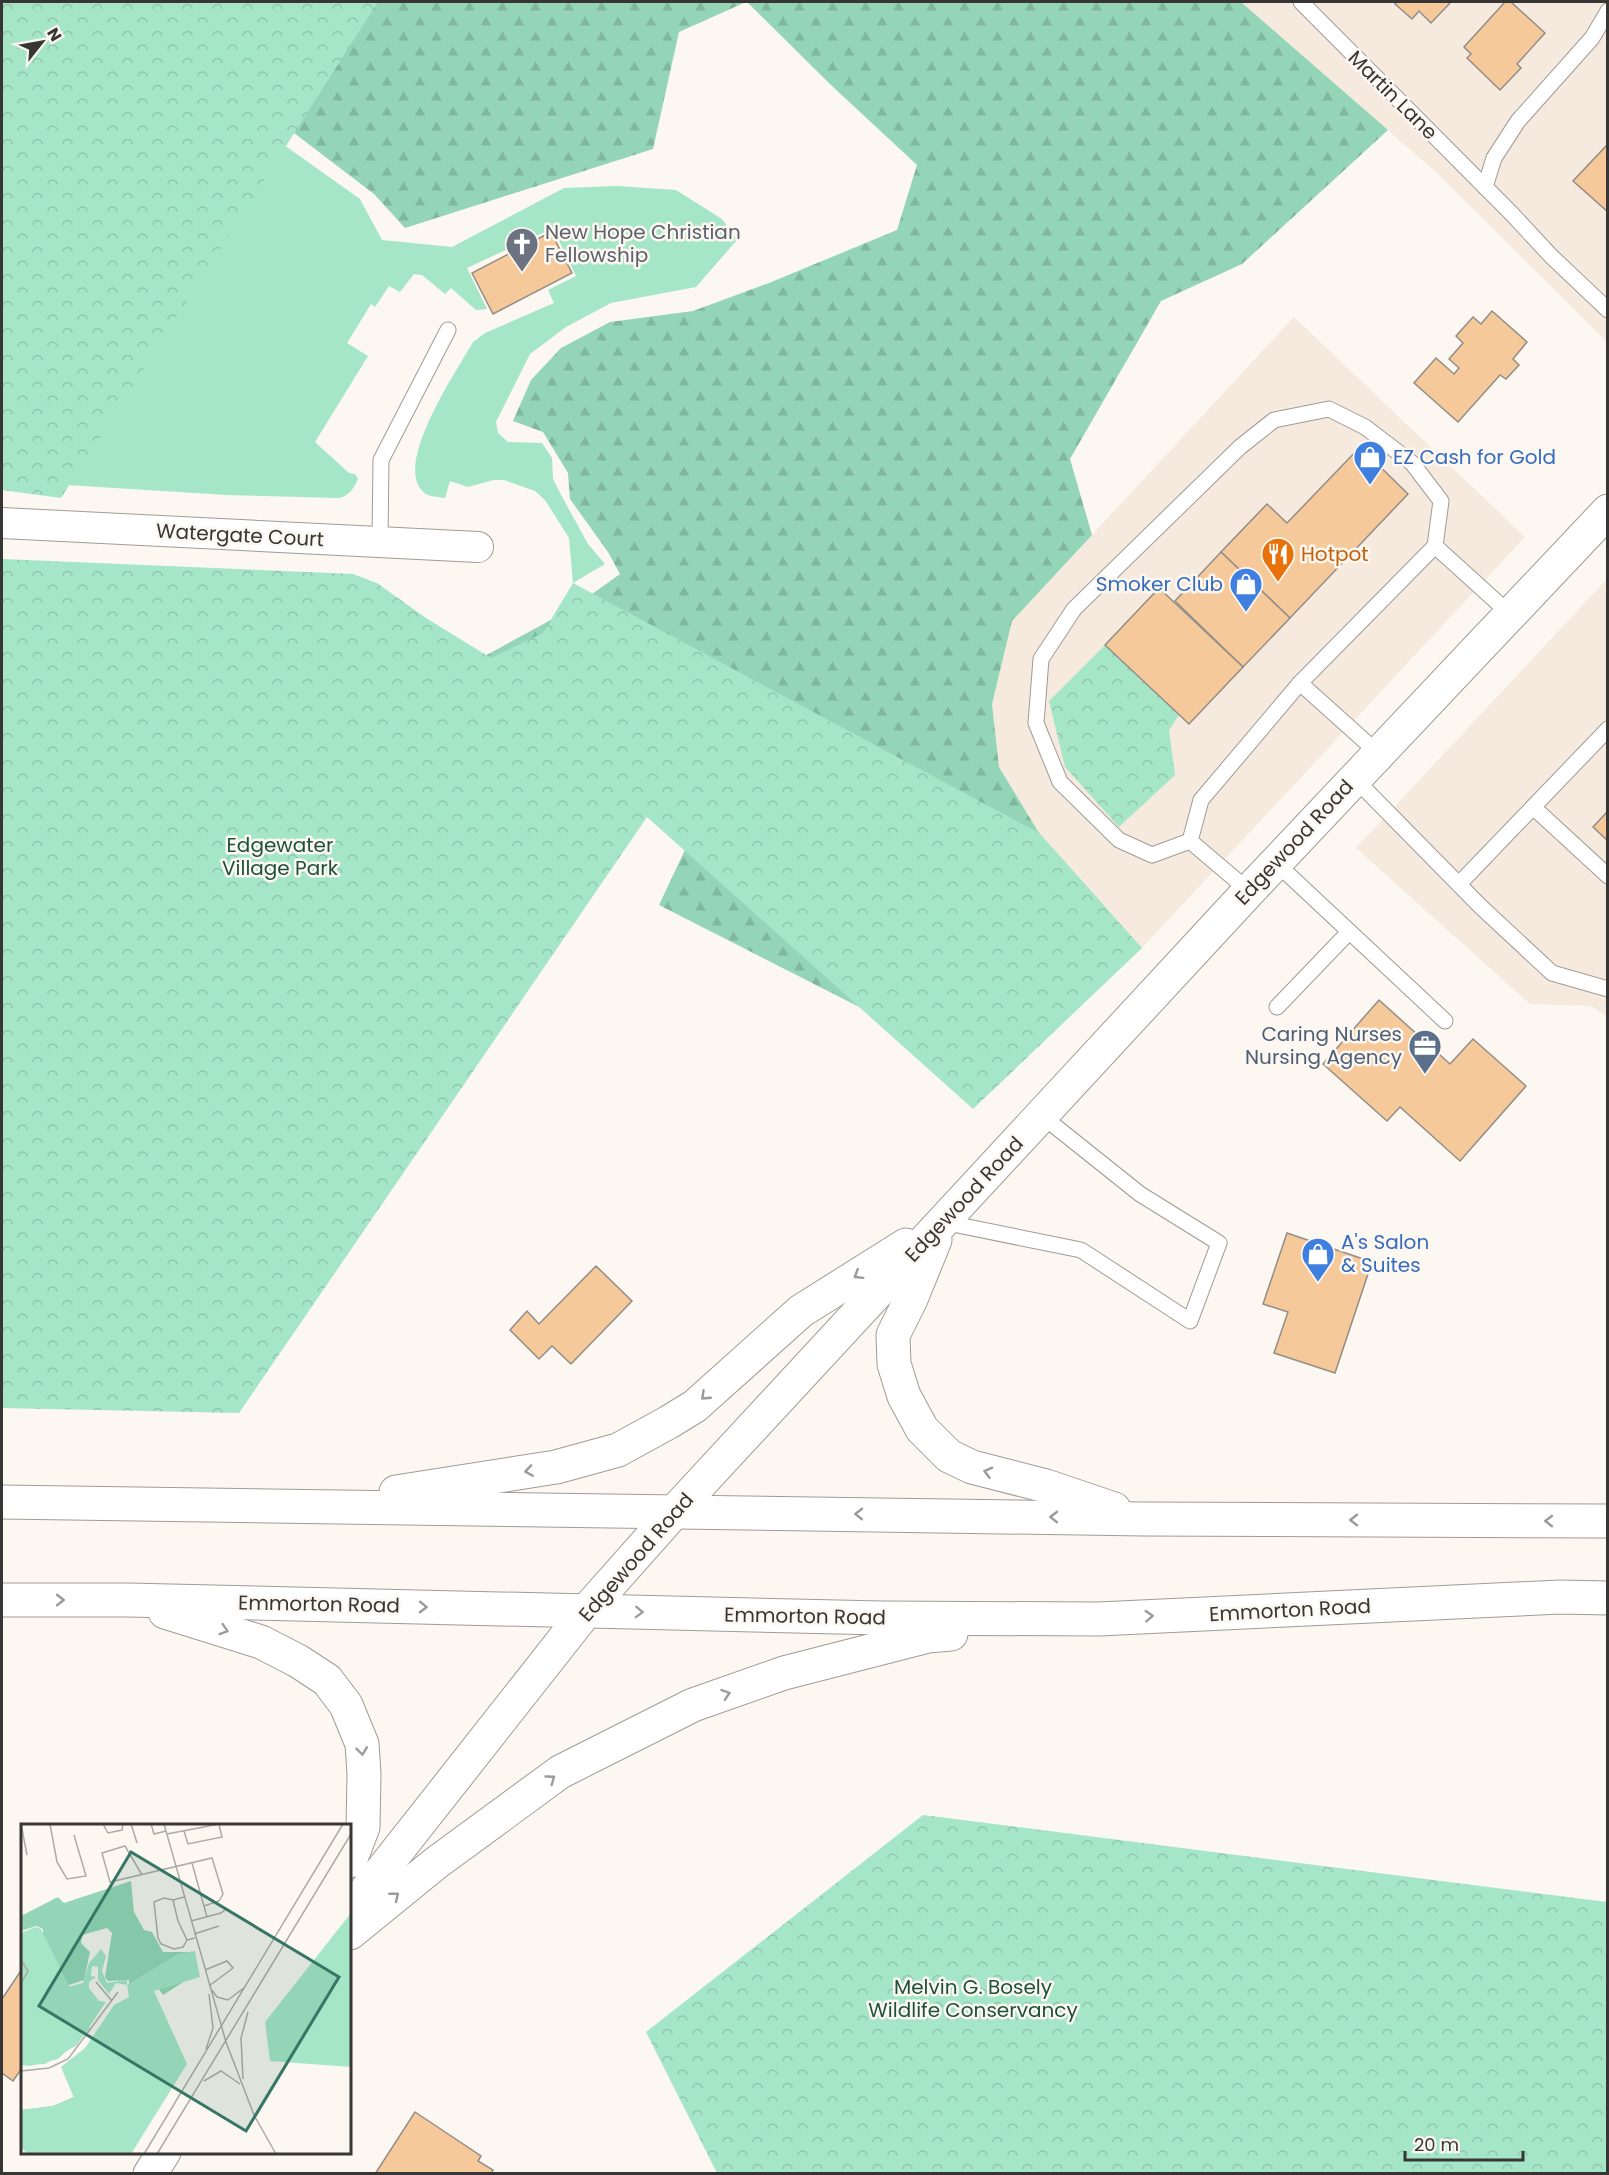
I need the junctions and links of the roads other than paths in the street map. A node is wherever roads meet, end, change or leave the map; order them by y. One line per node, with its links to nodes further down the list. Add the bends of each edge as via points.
1 (1301, 2): 3 (lane, Martin Lane)
2 (1608, 11): 3 (lane, via 1592,38 1518,121 1494,158)
3 (1485, 187): 4 (lane, Martin Lane)
4 (1608, 310)
5 (448, 330): 8 (lane, via 381,460)
6 (1608, 511): 11 (main road, Edgewood Road)
7 (2, 523): 8 (street, Watergate Court)
8 (380, 541): 10 (street, Watergate Court)
9 (1435, 546): 11 (lane); 12 (lane); 17 (lane, via 1441,501 1412,463 1365,427 1329,409 1274,420 1240,447 1074,609 1041,659 1036,723 1060,782 1119,840 1152,855)
10 (478, 547)
11 (1510, 614): 14 (main road, Edgewood Road)
12 (1300, 683): 14 (lane); 17 (lane, via 1201,800)
13 (1608, 729): 16 (lane)
14 (1378, 753): 15 (main road, Edgewood Road)
15 (1354, 778): 18 (main road, Edgewood Road); 20 (lane)
16 (1533, 807): 19 (lane); 20 (lane)
17 (1190, 841): 21 (lane)
18 (1275, 862): 21 (main road, Edgewood Road); 22 (lane)
19 (1608, 876)
20 (1459, 884): 23 (lane, via 1552,973)
21 (1249, 891): 26 (main road, Edgewood Road)
22 (1349, 932): 24 (lane); 25 (lane)
23 (1608, 989)
24 (1277, 1007)
25 (1445, 1022)
26 (1041, 1115): 27 (main road, Edgewood Road); 27 (lane, via 1140,1194 1219,1243 1190,1321 1081,1250)
27 (943, 1222): 29 (main road, one-way to 29, via 801,1311 695,1406 618,1450 556,1467); 30 (main road, Edgewood Road); 31 (main road, one-way to 27, via 1046,1486 972,1467 949,1456 922,1429 904,1396 894,1364 893,1335)
28 (2, 1502): 29 (main road)
29 (305, 1507): 30 (main road)
30 (674, 1512): 31 (main road, one-way to 30); 36 (main road, Edgewood Road)
31 (1144, 1519): 32 (main road, one-way to 31)
32 (1608, 1521)
33 (1608, 1598): 37 (main road, Emmorton Road, one-way to 33)
34 (2, 1600): 35 (main road, Emmorton Road, one-way to 35)
35 (129, 1600): 36 (main road, Emmorton Road, one-way to 36); 38 (main road, one-way to 38, via 261,1642 327,1680 346,1705 362,1744 363,1827)
36 (587, 1610): 37 (main road, Emmorton Road, one-way to 37, via 881,1618); 39 (main road, Edgewood Road)
37 (1099, 1618): 40 (main road, one-way to 37, via 436,1863 560,1772 693,1705 784,1673 928,1636)
38 (351, 1858)
39 (351, 1910)
40 (351, 1932)
41 (163, 2154): 42 (main road)
42 (150, 2174)

